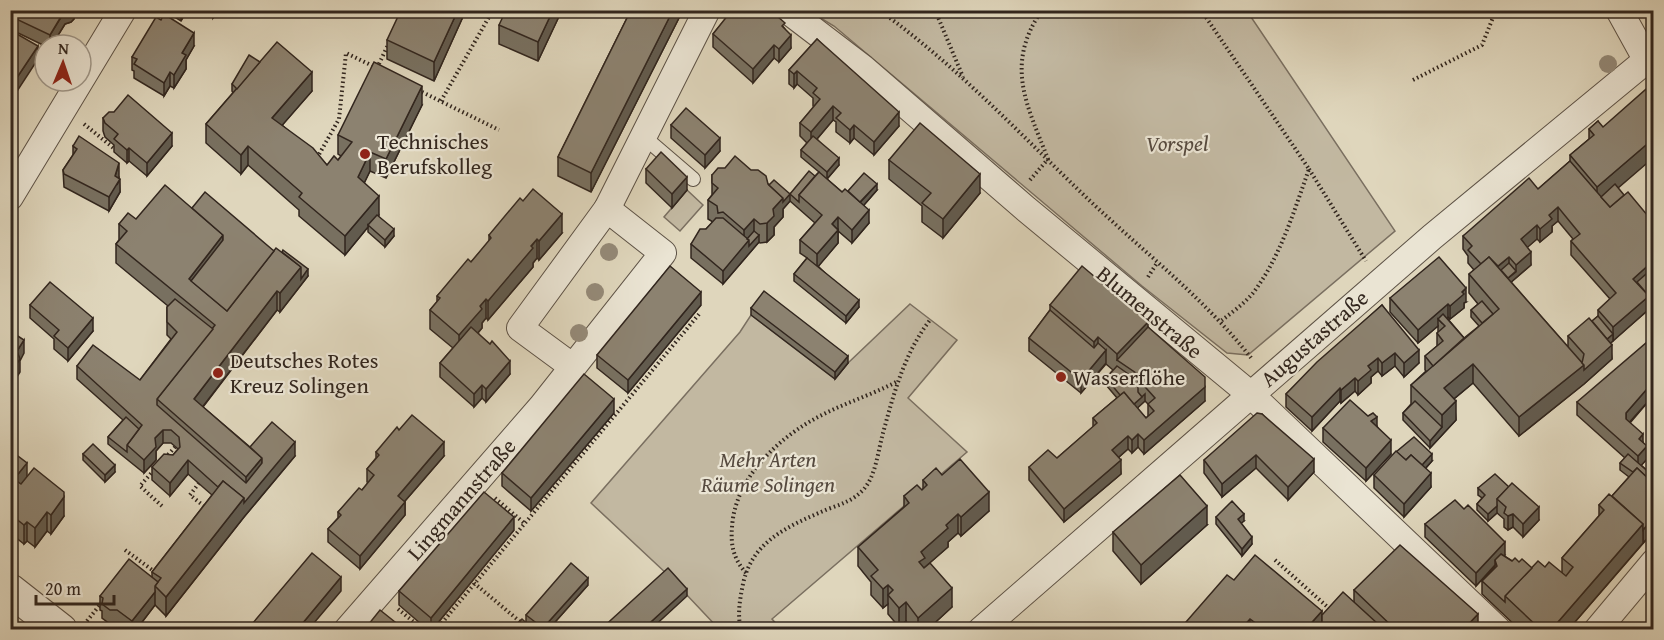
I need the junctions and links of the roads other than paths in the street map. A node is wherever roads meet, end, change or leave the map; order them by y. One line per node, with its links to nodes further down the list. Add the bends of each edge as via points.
1 (123, 10): 8 (street)
2 (707, 10): 6 (street)
3 (787, 10): 11 (street, Blumenstraße, via 863,68 1026,209)
4 (1619, 10): 5 (street)
5 (1650, 56): 11 (street, Augustastraße)
6 (644, 137): 7 (lane); 9 (street)
7 (693, 179)
8 (10, 197)
9 (608, 209): 10 (street, via 520,328); 10 (street, Lingmannstraße, via 663,253)
10 (573, 367): 15 (street, Lingmannstraße)
11 (1258, 386): 16 (street, Augustastraße); 17 (street, Blumenstraße)
12 (1653, 562): 18 (street)
13 (10, 591): 14 (street)
14 (71, 629)
15 (347, 630)
16 (981, 630)
17 (1498, 630)
18 (1597, 630)

